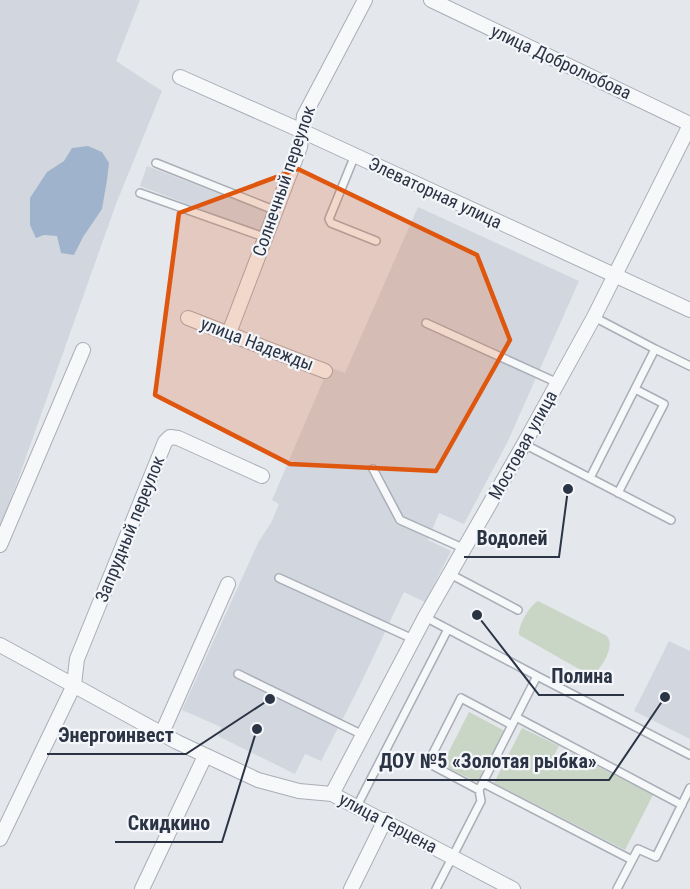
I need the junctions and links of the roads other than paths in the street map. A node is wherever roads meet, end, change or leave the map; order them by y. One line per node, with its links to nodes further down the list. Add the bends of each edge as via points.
1 (365, 0): 5 (street, Солнечный переулок, via 304,116)
2 (431, 0): 4 (street, улица Добролюбова)
3 (180, 77): 5 (street, Элеваторная улица)
4 (690, 124): 12 (street, Мостовая улица)
5 (302, 131): 6 (street, Элеваторная улица); 9 (street, Солнечный переулок, via 300,147)
6 (355, 155): 11 (lane, via 329,219); 12 (street, Элеваторная улица)
7 (156, 163): 9 (lane)
8 (140, 193): 10 (lane)
9 (274, 210): 10 (street, Солнечный переулок)
10 (264, 237): 17 (street, Солнечный переулок)
11 (376, 241)
12 (614, 275): 13 (street, Элеваторная улица); 14 (street, Мостовая улица)
13 (690, 310)
14 (594, 316): 18 (lane); 22 (street, Мостовая улица)
15 (188, 318): 17 (street, улица Надежды)
16 (426, 322): 22 (lane)
17 (229, 333): 21 (street, улица Надежды)
18 (655, 349): 20 (lane); 23 (lane)
19 (83, 350): 30 (street)
20 (690, 366)
21 (325, 371)
22 (558, 382): 24 (street, Мостовая улица)
23 (634, 389): 27 (lane); 28 (lane, via 664,404)
24 (524, 444): 27 (lane); 31 (street, Мостовая улица)
25 (373, 469): 31 (lane, via 400,520)
26 (262, 476): 42 (street, Запрудный переулок, via 178,438 170,437 165,442 77,659)
27 (590, 478): 28 (lane)
28 (618, 493): 29 (lane)
29 (671, 520)
30 (0, 545)
31 (465, 549): 32 (street, Мостовая улица)
32 (450, 574): 35 (lane); 36 (street, Мостовая улица)
33 (279, 578): 38 (lane)
34 (228, 584): 45 (street)
35 (518, 610)
36 (425, 617): 37 (lane); 38 (street, Мостовая улица)
37 (448, 629): 41 (lane); 54 (lane)
38 (414, 639): 46 (street, Мостовая улица)
39 (0, 645): 42 (street, улица Герцена)
40 (238, 674): 46 (lane)
41 (537, 676): 43 (lane); 47 (lane)
42 (74, 685): 45 (street, улица Герцена); 56 (street)
43 (516, 717): 44 (lane); 53 (lane)
44 (512, 725): 49 (lane); 51 (lane, via 461,698 428,763)
45 (162, 733): 48 (street, улица Герцена)
46 (363, 735): 52 (street, Мостовая улица)
47 (690, 755)
48 (205, 756): 52 (street, улица Герцена, via 258,780 299,791); 59 (street)
49 (483, 783): 51 (lane); 58 (lane)
50 (690, 788): 53 (lane)
51 (479, 790): 57 (lane, via 481,801)
52 (332, 794): 54 (street, улица Герцена)
53 (682, 805): 58 (lane, via 656,857 638,849)
54 (357, 806): 55 (street, улица Герцена)
55 (385, 820): 57 (street, улица Герцена); 60 (street)
56 (0, 839)
57 (452, 856): 61 (lane); 62 (street, улица Герцена)
58 (632, 860): 63 (lane)
59 (142, 889)
60 (351, 889)
61 (436, 889)
62 (513, 889)
63 (617, 889)

